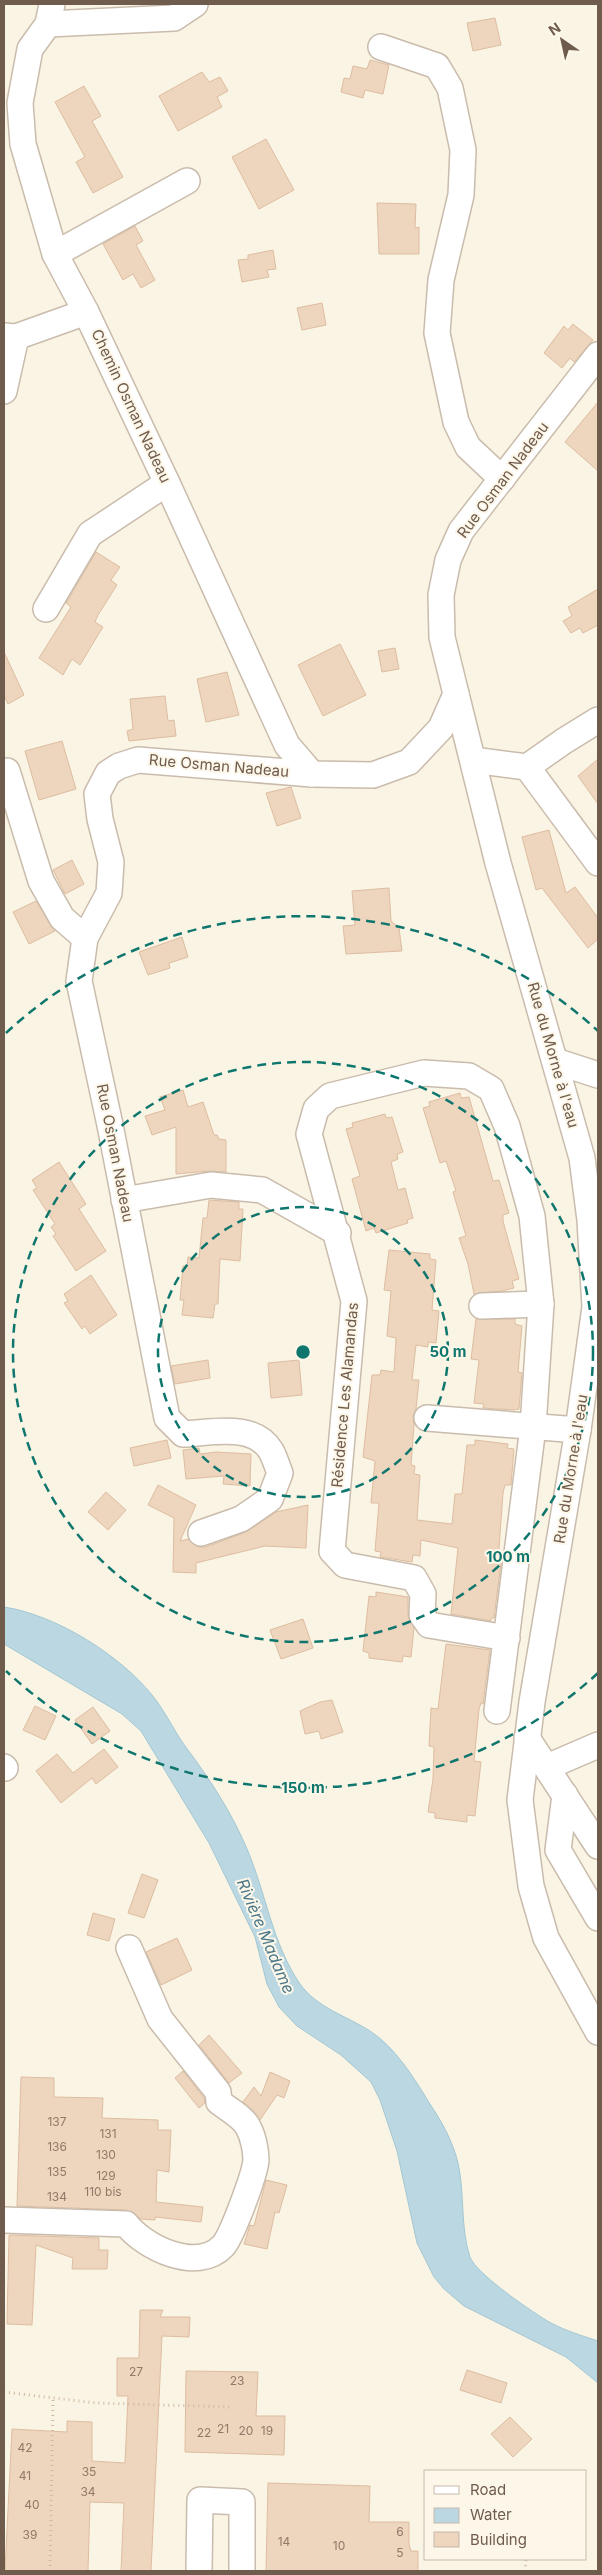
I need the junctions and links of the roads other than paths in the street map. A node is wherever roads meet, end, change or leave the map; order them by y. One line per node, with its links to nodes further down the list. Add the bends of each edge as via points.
1 (195, 4): 2 (street, via 174,18)
2 (50, 14): 5 (street, Chemin Osman Nadeau, via 30,49 20,103 24,144)
3 (381, 47): 10 (street, via 437,66 450,88 463,150 461,195 441,280 437,333 456,422 468,447)
4 (187, 181): 5 (street)
5 (55, 254): 6 (street, Chemin Osman Nadeau)
6 (86, 312): 7 (street); 11 (street, Chemin Osman Nadeau)
7 (10, 336): 9 (street)
8 (598, 356): 10 (street, Rue Osman Nadeau)
9 (4, 391)
10 (502, 479): 13 (street, Rue Osman Nadeau, via 461,531 448,560 441,595 442,637)
11 (167, 483): 12 (street, via 90,534); 18 (street, Chemin Osman Nadeau, via 287,745)
12 (46, 609)
13 (456, 694): 15 (street, Rue du Morne à l'eau); 18 (street, Rue Osman Nadeau, via 441,728 409,762 373,775)
14 (598, 720): 16 (street)
15 (472, 760): 16 (street); 21 (street, Rue du Morne à l'eau)
16 (527, 767): 19 (street)
17 (7, 772): 20 (street, via 41,881 62,918)
18 (312, 774): 20 (street, Rue Osman Nadeau, via 138,760 119,766 108,774 97,794 112,862 109,893)
19 (598, 863)
20 (85, 938): 23 (street, Rue Osman Nadeau, via 79,981)
21 (555, 1061): 22 (street); 24 (street, Rue du Morne à l'eau, via 582,1158)
22 (598, 1075)
23 (124, 1200): 25 (street, via 211,1185 262,1190); 32 (street, Rue Osman Nadeau, via 167,1418 183,1434 241,1431 261,1440 271,1451 280,1474 270,1499 241,1519)
24 (594, 1221): 28 (street, Rue du Morne à l'eau)
25 (338, 1233): 26 (street, Résidence Les Alamandas, via 309,1134 316,1109 330,1096 424,1073 469,1076 491,1089 507,1126 532,1216); 33 (street, Résidence Les Alamandas, via 354,1301 332,1551 345,1565 414,1578 422,1594 422,1616 429,1625)
26 (541, 1304): 27 (street); 30 (street, Résidence Les Alamandas)
27 (482, 1306)
28 (592, 1371): 31 (street, Rue du Morne à l'eau)
29 (427, 1418): 30 (street)
30 (532, 1427): 31 (street); 33 (street, Résidence Les Alamandas)
31 (578, 1430): 35 (street, Rue du Morne à l'eau)
32 (201, 1533)
33 (507, 1638): 34 (street, Résidence Les Alamandas)
34 (497, 1711)
35 (528, 1738): 37 (street); 42 (street, Rue du Morne à l'eau, via 520,1800 530,1886 546,1938)
36 (598, 1745): 37 (street)
37 (547, 1767): 38 (street)
38 (565, 1794): 39 (street); 40 (street, via 558,1850)
39 (598, 1846)
40 (598, 1918)
41 (129, 1948): 43 (street, via 160,2019 218,2092 219,2102 248,2126 256,2161 231,2233 223,2245 200,2258 158,2250 134,2235 126,2224)
42 (598, 2032)
43 (4, 2220)
44 (199, 2571): 45 (street, via 200,2500 242,2502)
45 (242, 2571)

